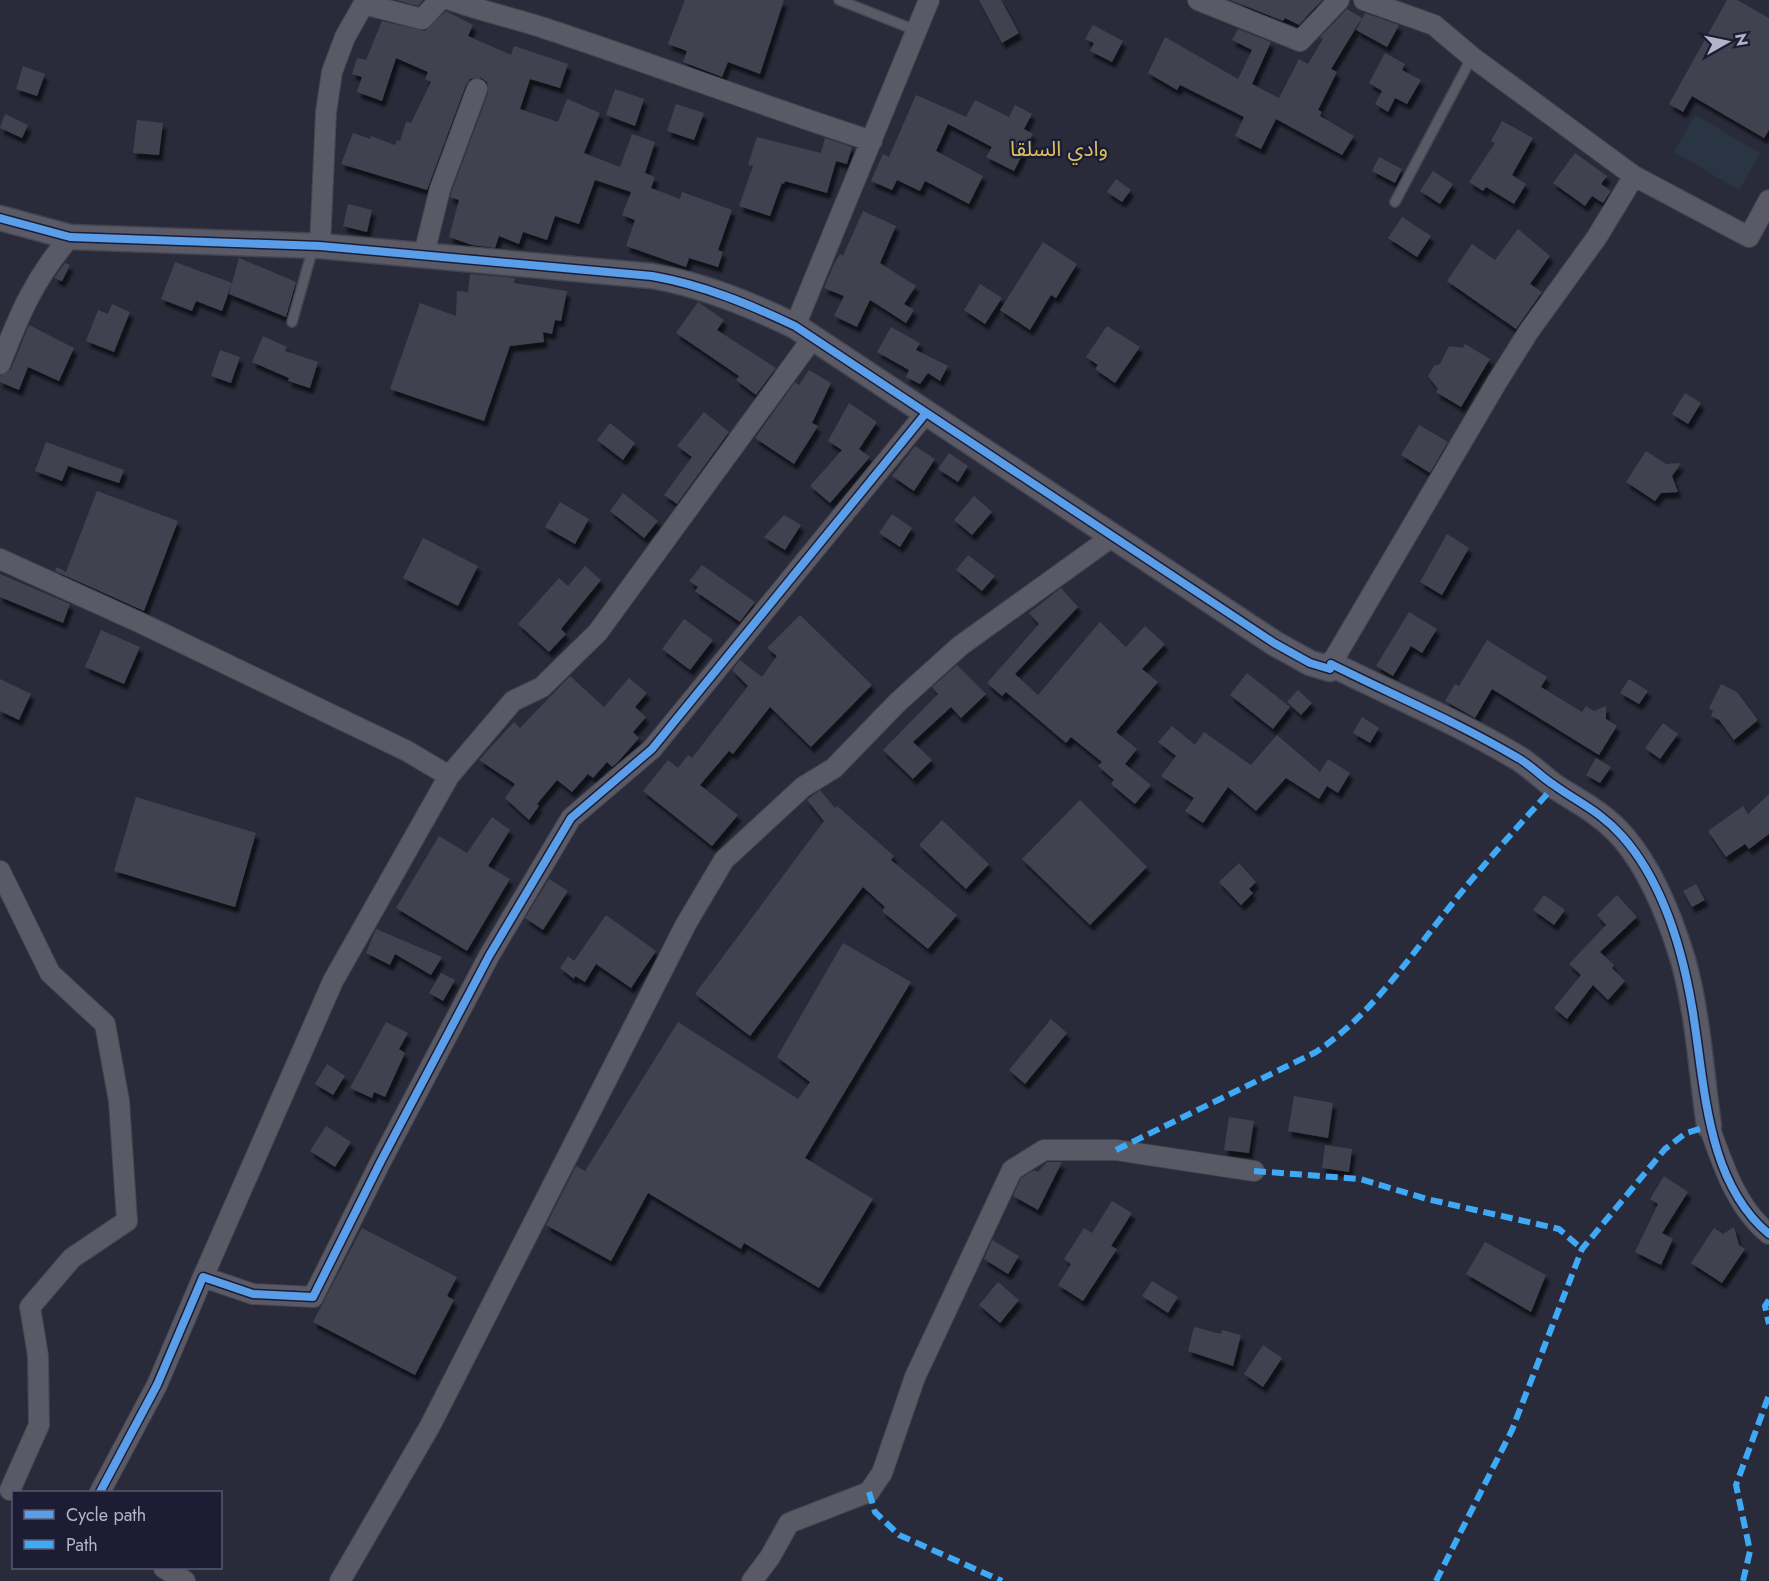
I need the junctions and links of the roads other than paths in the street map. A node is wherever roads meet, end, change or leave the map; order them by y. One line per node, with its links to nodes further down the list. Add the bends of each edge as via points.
1 (440, 0): 8 (street, via 422,20)
2 (451, 0): 12 (street, via 545,28)
3 (839, 0): 9 (lane)
4 (929, 0): 9 (street)
5 (1198, 0): 6 (street, via 1300,41)
6 (1339, 0)
7 (1364, 0): 10 (street, via 1434,25)
8 (365, 2): 18 (street, via 345,37 332,72)
9 (915, 30): 12 (street)
10 (1472, 57): 13 (street); 15 (lane)
11 (477, 89): 19 (street, via 440,189)
12 (872, 141): 21 (street)
13 (1634, 176): 14 (street, via 1749,237); 26 (street, via 1597,237 1529,331)
14 (1769, 200)
15 (1395, 202)
16 (0, 218): 17 (street)
17 (70, 237): 18 (street); 22 (street, via 47,263 24,303)
18 (317, 246): 19 (street); 20 (lane)
19 (424, 254): 21 (street, via 652,276 688,283 760,309)
20 (292, 322)
21 (803, 333): 23 (street); 27 (street, via 598,632 542,687 513,701)
22 (0, 364)
23 (926, 413): 24 (street); 32 (street, via 652,749 571,818 489,956 314,1297 253,1294)
24 (1113, 536): 26 (street, via 1274,643 1310,663 1330,669); 37 (street, via 960,646 834,768 803,787 724,860 686,924 430,1426)
25 (0, 559): 27 (street, via 407,751)
26 (1331, 664): 29 (street, via 1520,759 1554,786 1595,809 1623,837 1663,904 1683,962)
27 (449, 776): 32 (street, via 333,981)
28 (0, 871): 33 (street, via 50,974 105,1024 119,1101 128,1221 72,1258 30,1307 38,1356 39,1425)
29 (1709, 1126): 31 (street, via 1745,1209)
30 (1254, 1171): 38 (street, via 1116,1150 1044,1150 1012,1170 915,1377 882,1473 870,1492 789,1523)
31 (1769, 1234)
32 (203, 1277): 34 (street, via 157,1384)
33 (9, 1490)
34 (101, 1491)
35 (166, 1569): 36 (street)
36 (185, 1581)
37 (340, 1581)
38 (752, 1581)

